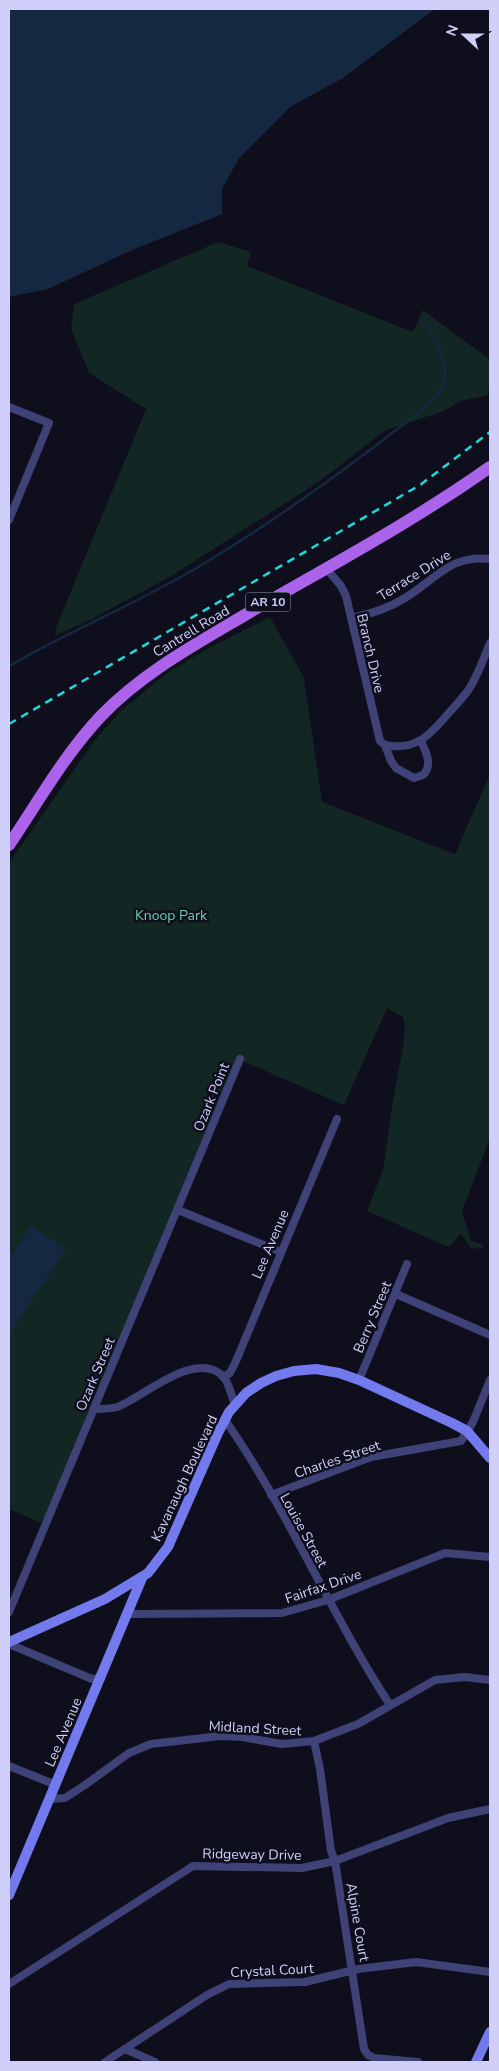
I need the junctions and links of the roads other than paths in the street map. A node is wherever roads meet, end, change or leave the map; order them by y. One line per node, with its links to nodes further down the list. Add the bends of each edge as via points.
1 (9, 407): 3 (street, via 48,423)
2 (490, 467): 5 (main road, Cantrell Road / AR 10)
3 (9, 520)
4 (490, 558): 6 (street, Terrace Drive, via 464,559 394,604)
5 (326, 568): 6 (street, Branch Drive, via 344,590); 10 (main road, Cantrell Road / AR 10, via 164,664 120,699 83,738)
6 (351, 618): 9 (street, Branch Drive, via 377,732)
7 (490, 643): 8 (street, via 469,689)
8 (421, 741): 9 (street, via 401,747); 9 (street, Branch Drive, via 429,765 427,771 417,778 396,768)
9 (385, 746)
10 (9, 845)
11 (240, 1059): 13 (street, Ozark Point)
12 (337, 1119): 15 (street, Lee Avenue)
13 (205, 1144): 14 (street, Ozark Street)
14 (178, 1210): 15 (street); 23 (street, Ozark Street)
15 (281, 1252): 19 (street, Lee Avenue, via 236,1361 230,1373)
16 (407, 1264): 17 (street, Berry Street)
17 (396, 1294): 18 (street); 20 (street, Berry Street)
18 (490, 1334)
19 (223, 1377): 22 (street); 23 (street, via 210,1370 190,1369 118,1406)
20 (359, 1380): 22 (street, Kavanaugh Boulevard, via 325,1370 294,1371 262,1383); 25 (street, Kavanaugh Boulevard, via 437,1415)
21 (490, 1380): 25 (street)
22 (235, 1404): 24 (street, Kavanaugh Boulevard)
23 (94, 1409): 31 (street, Ozark Street)
24 (225, 1420): 27 (street, Louise Street, via 246,1449); 29 (street, Kavanaugh Boulevard, via 168,1547)
25 (466, 1432): 26 (street, Kavanaugh Boulevard); 27 (street, Charles Street, via 461,1441 370,1457)
26 (490, 1458)
27 (271, 1495): 30 (street, Louise Street)
28 (490, 1557): 30 (street, Fairfax Drive, via 445,1553)
29 (142, 1578): 32 (street, Lee Avenue); 33 (street, Kavanaugh Boulevard, via 105,1599)
30 (328, 1600): 32 (street, Fairfax Drive, via 282,1613); 36 (street, Louise Street)
31 (9, 1612)
32 (127, 1614): 34 (street, Lee Avenue)
33 (9, 1643): 34 (street, via 92,1678)
34 (101, 1678): 39 (street, Lee Avenue)
35 (490, 1680): 36 (street, Midland Street, via 441,1679)
36 (390, 1705): 37 (street, Midland Street, via 358,1724)
37 (314, 1741): 40 (street, Midland Street, via 282,1744 220,1736 151,1744 129,1753 65,1798); 42 (street, Alpine Court, via 330,1851)
38 (9, 1766): 39 (street)
39 (56, 1785): 40 (street, Lee Avenue)
40 (49, 1799): 43 (street, Lee Avenue)
41 (490, 1809): 42 (street, Ridgeway Drive, via 448,1818)
42 (335, 1861): 44 (street, Alpine Court); 46 (street, Ridgeway Drive, via 302,1868 194,1866)
43 (10, 1890)
44 (354, 1970): 45 (street, Crystal Court, via 416,1962); 48 (street, Crystal Court, via 306,1982 224,1985); 51 (street, Alpine Court, via 366,2053 374,2058)
45 (490, 1972)
46 (9, 1984)
47 (490, 2032): 52 (street)
48 (125, 2049): 49 (street, Crystal Court); 50 (street)
49 (104, 2062)
50 (155, 2062)
51 (418, 2062)
52 (476, 2062)

